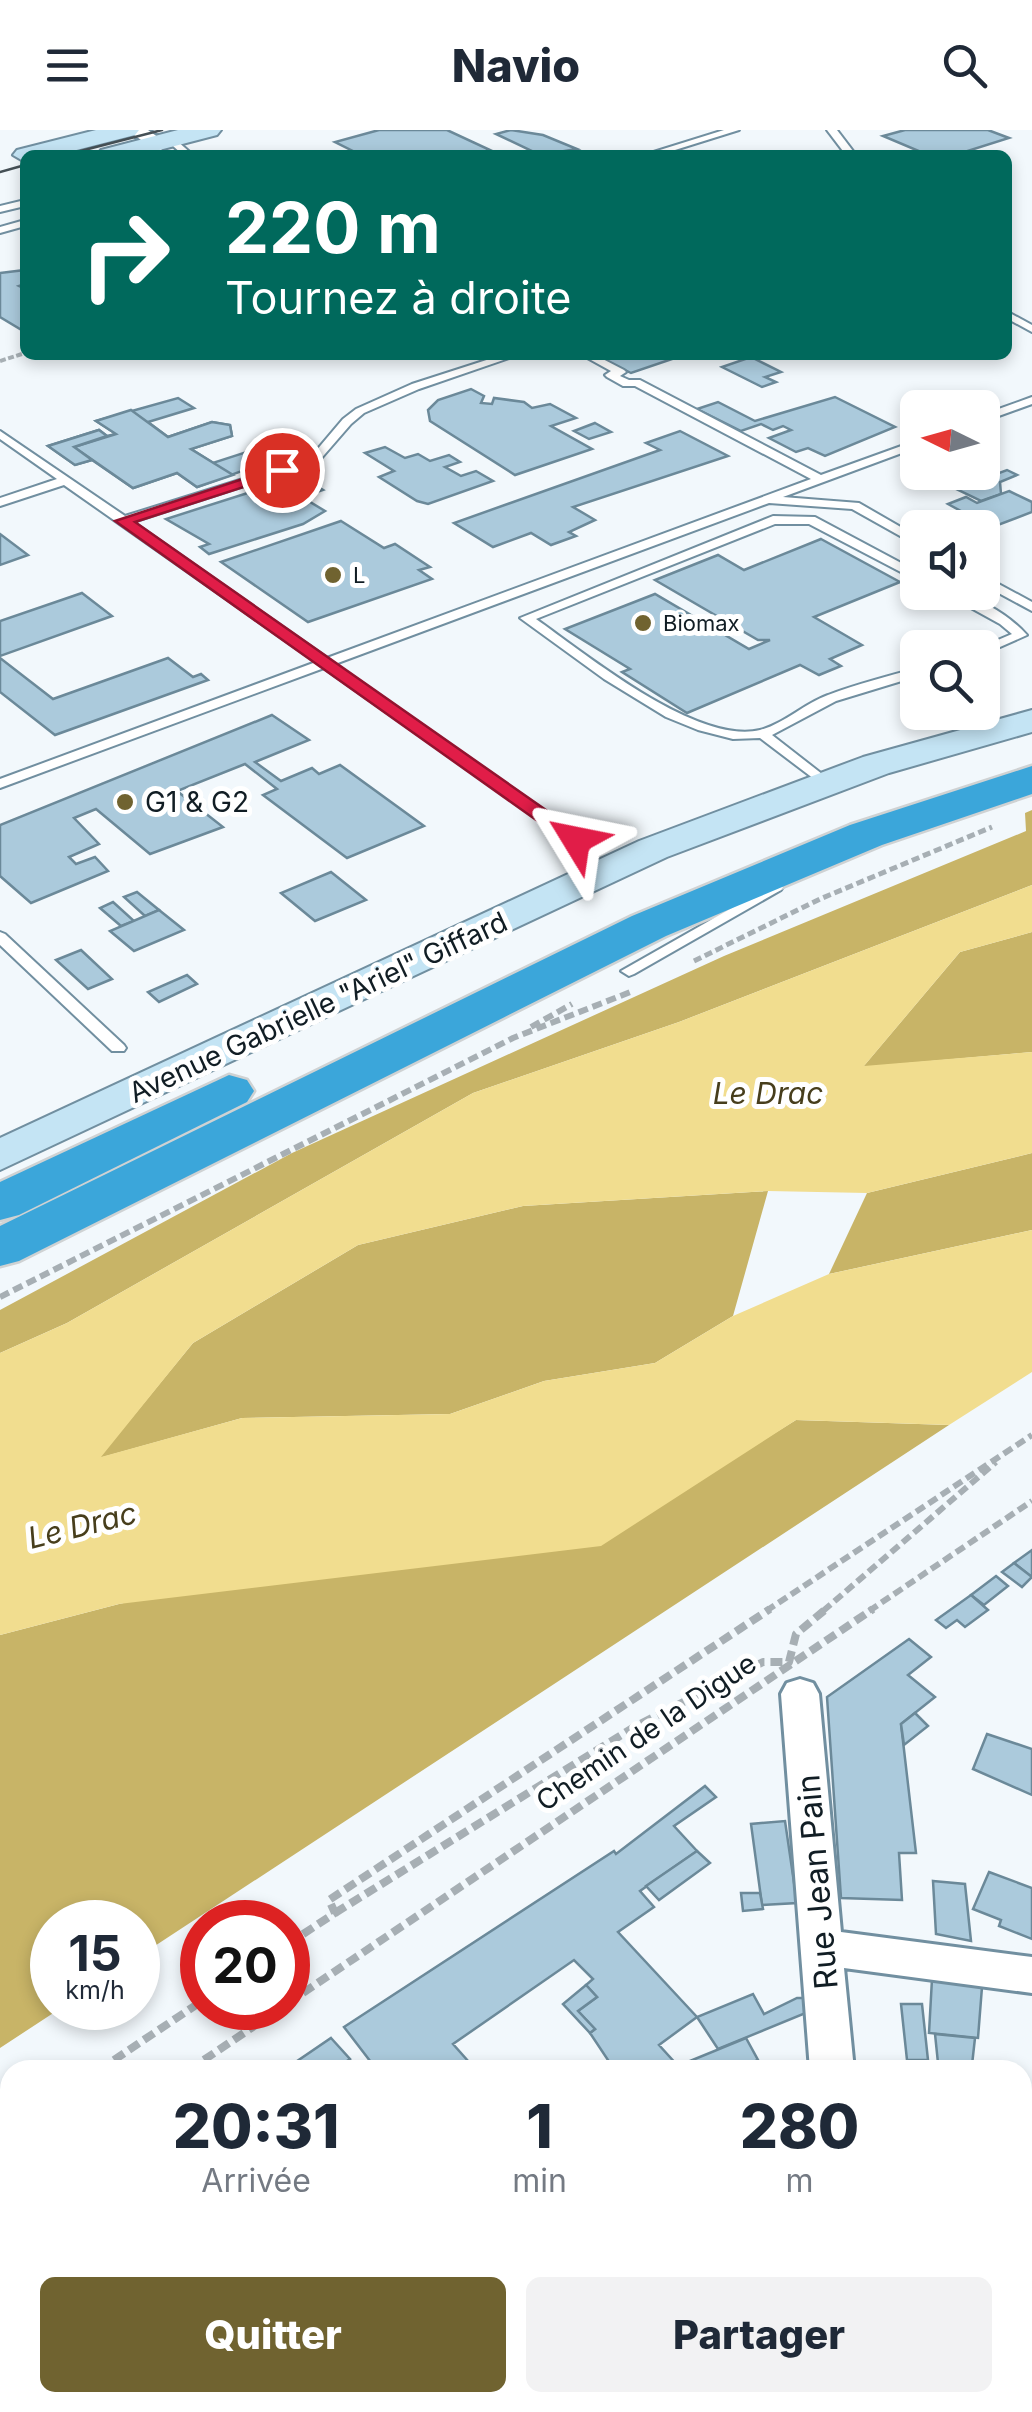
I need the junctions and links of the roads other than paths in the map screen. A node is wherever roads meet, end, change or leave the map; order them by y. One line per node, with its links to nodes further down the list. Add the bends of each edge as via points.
1 (126, 130): 6 (street)
2 (208, 130): 5 (street)
3 (734, 130): 9 (lane)
4 (832, 130): 10 (lane)
5 (152, 143): 7 (street); 8 (lane, via 176,143)
6 (46, 150)
7 (128, 150)
8 (183, 150)
9 (666, 150)
10 (847, 150)
11 (499, 360): 21 (lane, via 358,412 314,460)
12 (597, 360): 18 (lane, via 620,372 612,376 636,382)
13 (1032, 400): 14 (lane)
14 (1000, 412)
15 (0, 434): 17 (lane)
16 (900, 450): 18 (lane)
17 (66, 480): 20 (lane); 21 (lane)
18 (820, 480): 19 (lane)
19 (769, 500): 22 (lane, via 855,506); 28 (lane)
20 (0, 502)
21 (123, 521): 28 (lane)
22 (900, 532)
23 (900, 567): 31 (lane, via 811,520 774,520 526,618 677,718 740,738)
24 (1000, 588): 25 (lane)
25 (1032, 607)
26 (983, 610): 27 (lane, via 1021,635)
27 (1000, 644)
28 (325, 664): 34 (lane); 37 (lane)
29 (900, 677): 31 (lane, via 831,698)
30 (1032, 720): 35 (street, Avenue Gabrielle "Ariel" Giffard)
31 (763, 734): 35 (lane)
32 (1032, 751): 42 (highway, via 756,845 606,909)
33 (1032, 780): 36 (highway)
34 (0, 784)
35 (826, 784): 41 (street, Avenue Gabrielle "Ariel" Giffard, via 653,850)
36 (866, 835): 39 (lane); 43 (highway, via 649,926)
37 (576, 840)
38 (0, 937): 40 (lane)
39 (629, 971)
40 (118, 1048)
41 (0, 1156)
42 (0, 1204)
43 (0, 1248)
44 (794, 1678): 45 (street, Rue Jean Pain)
45 (824, 1947): 46 (street); 47 (street, Rue Jean Pain)
46 (1032, 1974)
47 (831, 2060)

